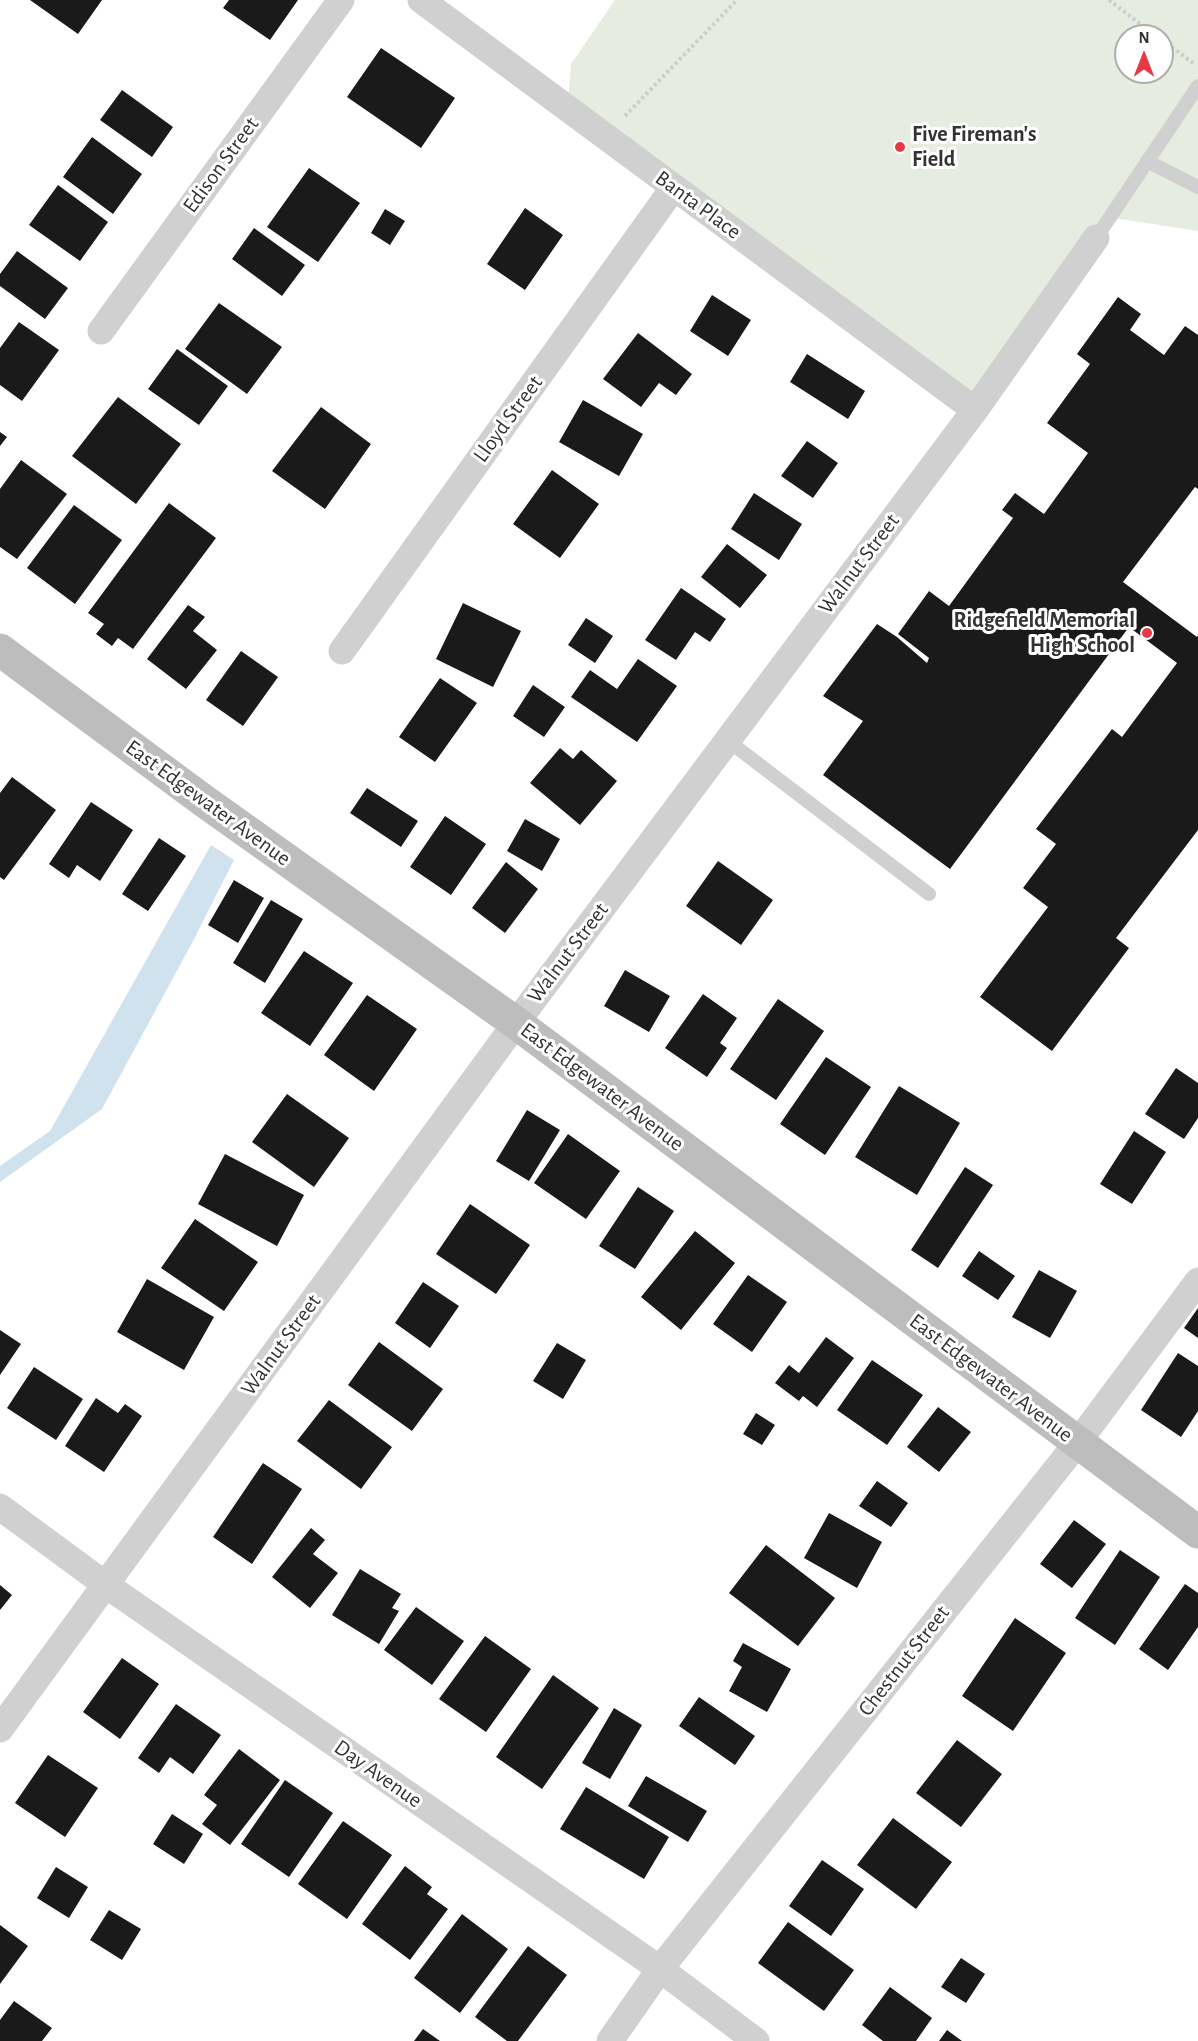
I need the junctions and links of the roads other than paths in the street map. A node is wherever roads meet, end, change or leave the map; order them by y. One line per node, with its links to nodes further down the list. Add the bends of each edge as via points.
1 (341, 0): 8 (street, Edison Street)
2 (421, 0): 5 (street, Banta Place)
3 (1198, 86): 4 (lane)
4 (1148, 161): 6 (lane); 7 (lane)
5 (674, 187): 9 (street, Banta Place); 11 (street, Lloyd Street)
6 (1198, 187)
7 (1096, 238): 9 (street, Walnut Street)
8 (101, 331)
9 (975, 411): 12 (street, Walnut Street)
10 (0, 650): 14 (street, East Edgewater Avenue)
11 (342, 651)
12 (727, 740): 13 (lane); 14 (street, Walnut Street)
13 (929, 894)
14 (516, 1023): 16 (street, East Edgewater Avenue); 19 (street, Walnut Street)
15 (1198, 1281): 16 (street, Chestnut Street)
16 (1078, 1442): 18 (street, East Edgewater Avenue); 21 (street, Chestnut Street)
17 (0, 1507): 19 (street, Day Avenue)
18 (1198, 1532)
19 (106, 1585): 20 (street, Walnut Street); 21 (street, Day Avenue)
20 (0, 1729)
21 (660, 1969): 22 (street, Chestnut Street); 23 (street, Day Avenue)
22 (610, 2041)
23 (756, 2041)

